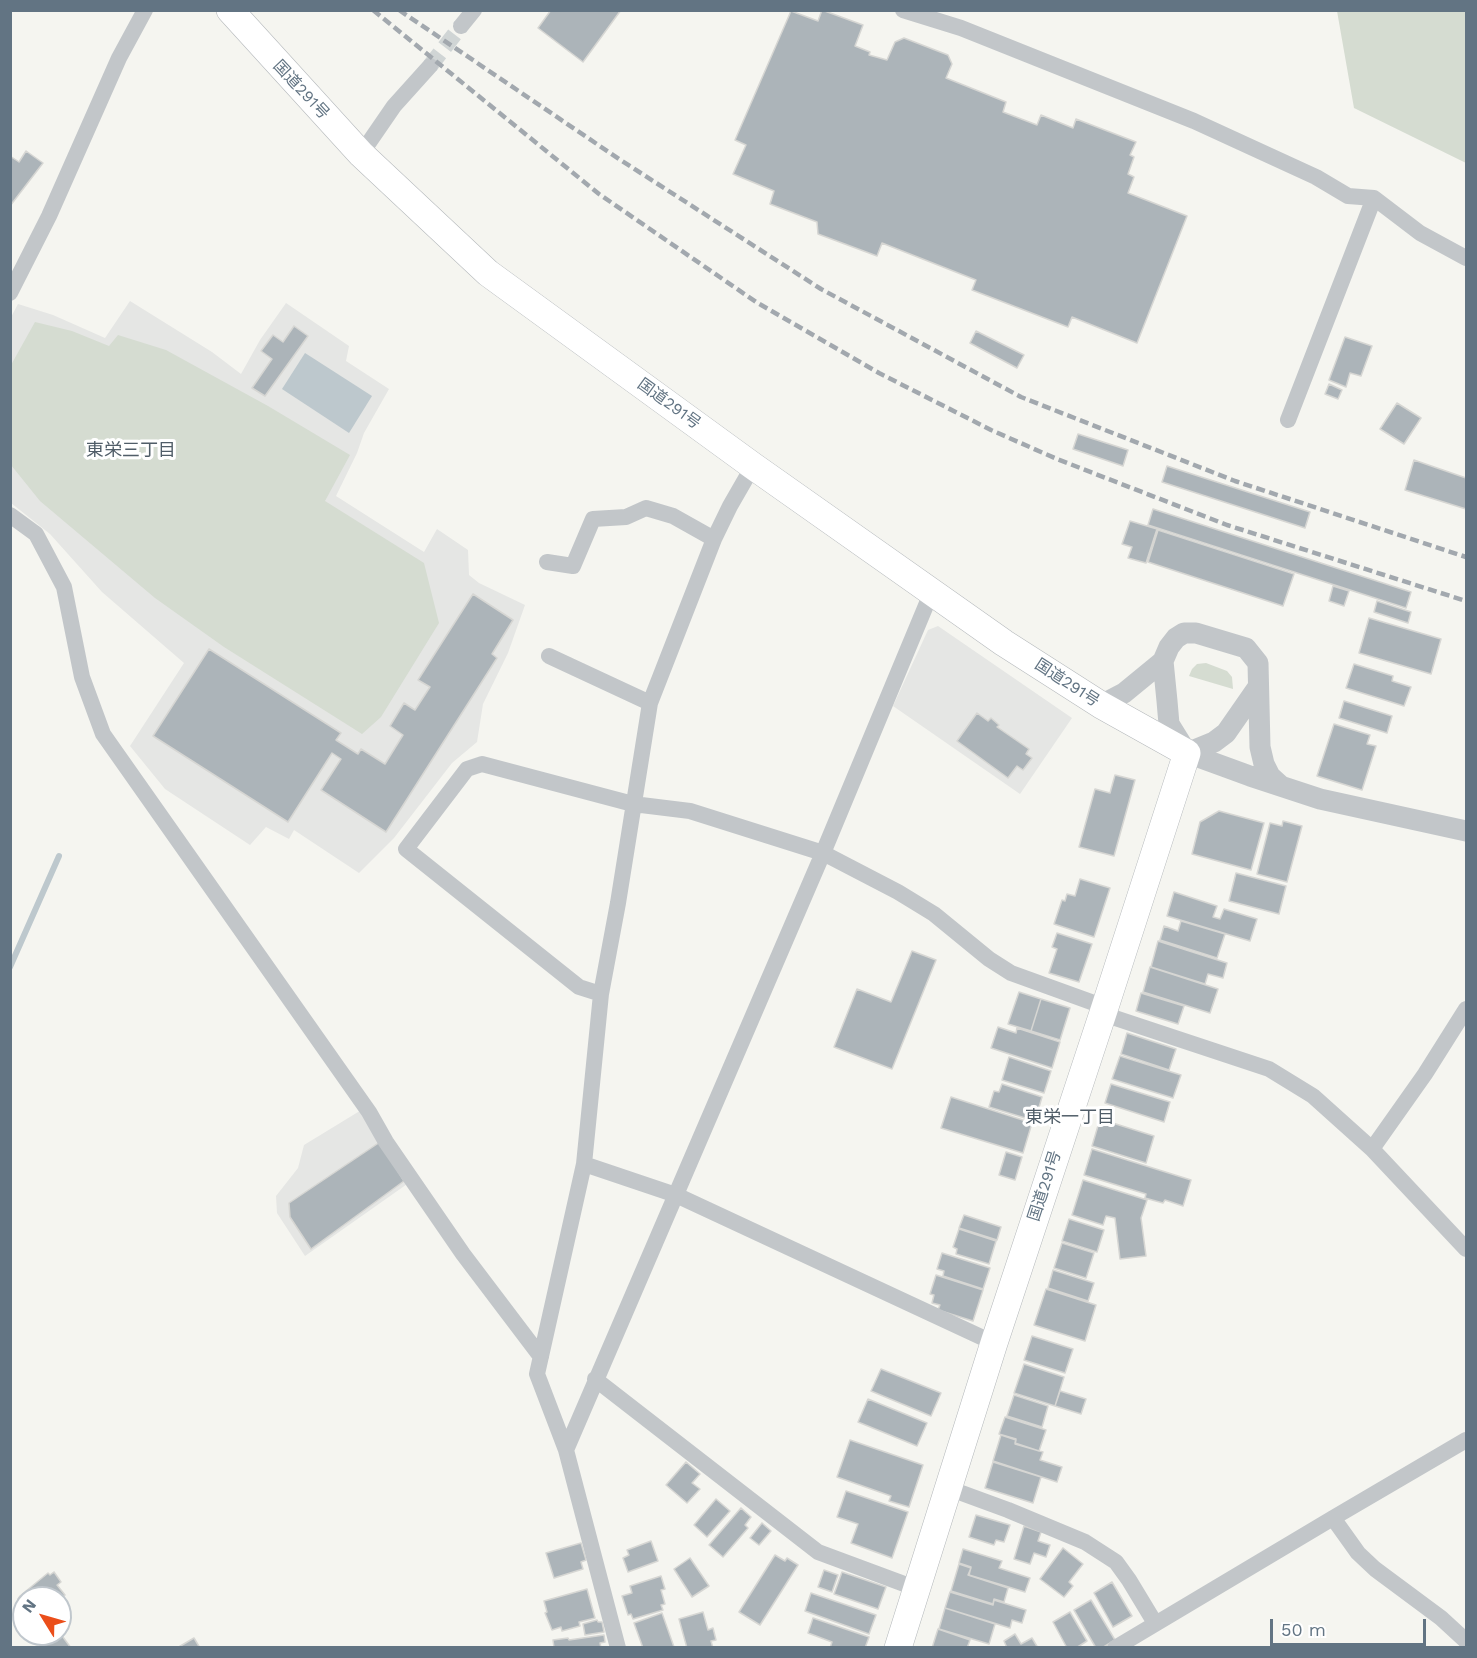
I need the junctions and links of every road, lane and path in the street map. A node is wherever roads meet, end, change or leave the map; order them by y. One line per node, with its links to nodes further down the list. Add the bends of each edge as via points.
1 (145, 10): 10 (street)
2 (230, 10): 7 (highway, 国道291号)
3 (474, 10): 5 (street)
4 (903, 10): 8 (street, via 961,28 1194,121 1316,177 1348,196)
5 (461, 26)
6 (430, 66): 7 (street, via 394,106)
7 (361, 154): 12 (highway, 国道291号, via 488,273)
8 (1374, 198): 9 (street, via 1420,233); 11 (street)
9 (1467, 258)
10 (10, 292)
11 (1288, 420)
12 (753, 466): 14 (street); 16 (highway, 国道291号)
13 (10, 515): 35 (street, via 36,534 64,587 82,677 103,734 369,1112 463,1254)
14 (714, 539): 15 (street, via 673,516 646,508 627,517 592,519 573,567); 20 (street)
15 (547, 562)
16 (932, 591): 21 (highway, 国道291号); 26 (street)
17 (549, 656): 20 (street)
18 (1163, 661): 19 (street, via 1176,638 1196,633 1246,648 1258,663); 21 (street, via 1124,693); 22 (street, via 1169,724)
19 (1259, 686): 22 (street, via 1226,733); 23 (street, via 1260,747 1270,776)
20 (650, 703): 24 (street)
21 (1101, 705): 22 (highway, 国道291号)
22 (1187, 753): 23 (street); 29 (highway, 国道291号)
23 (1281, 786): 25 (street, via 1320,799)
24 (633, 804): 26 (street, via 690,812); 27 (street); 27 (street, via 482,764 466,769 406,849 579,987)
25 (1467, 831)
26 (823, 853): 29 (street, via 934,914 1011,973); 32 (street)
27 (601, 994): 31 (street)
28 (1467, 1009): 30 (street)
29 (1104, 1010): 30 (street, via 1269,1069 1313,1096); 34 (highway, 国道291号)
30 (1372, 1149): 33 (street)
31 (584, 1164): 32 (street); 35 (street)
32 (676, 1195): 34 (street); 36 (street)
33 (1467, 1249)
34 (994, 1343): 39 (highway, 国道291号)
35 (541, 1357): 38 (street, via 537,1374)
36 (595, 1379): 38 (street); 41 (street, via 818,1552)
37 (1467, 1440): 40 (street)
38 (566, 1450): 44 (street)
39 (948, 1488): 41 (highway, 国道291号); 42 (street, via 1085,1542 1116,1562)
40 (1333, 1518): 42 (street); 43 (street, via 1376,1569)
41 (915, 1588): 45 (highway, 国道291号)
42 (1155, 1623): 46 (street)
43 (1467, 1641)
44 (618, 1647)
45 (898, 1647)
46 (1115, 1647)

